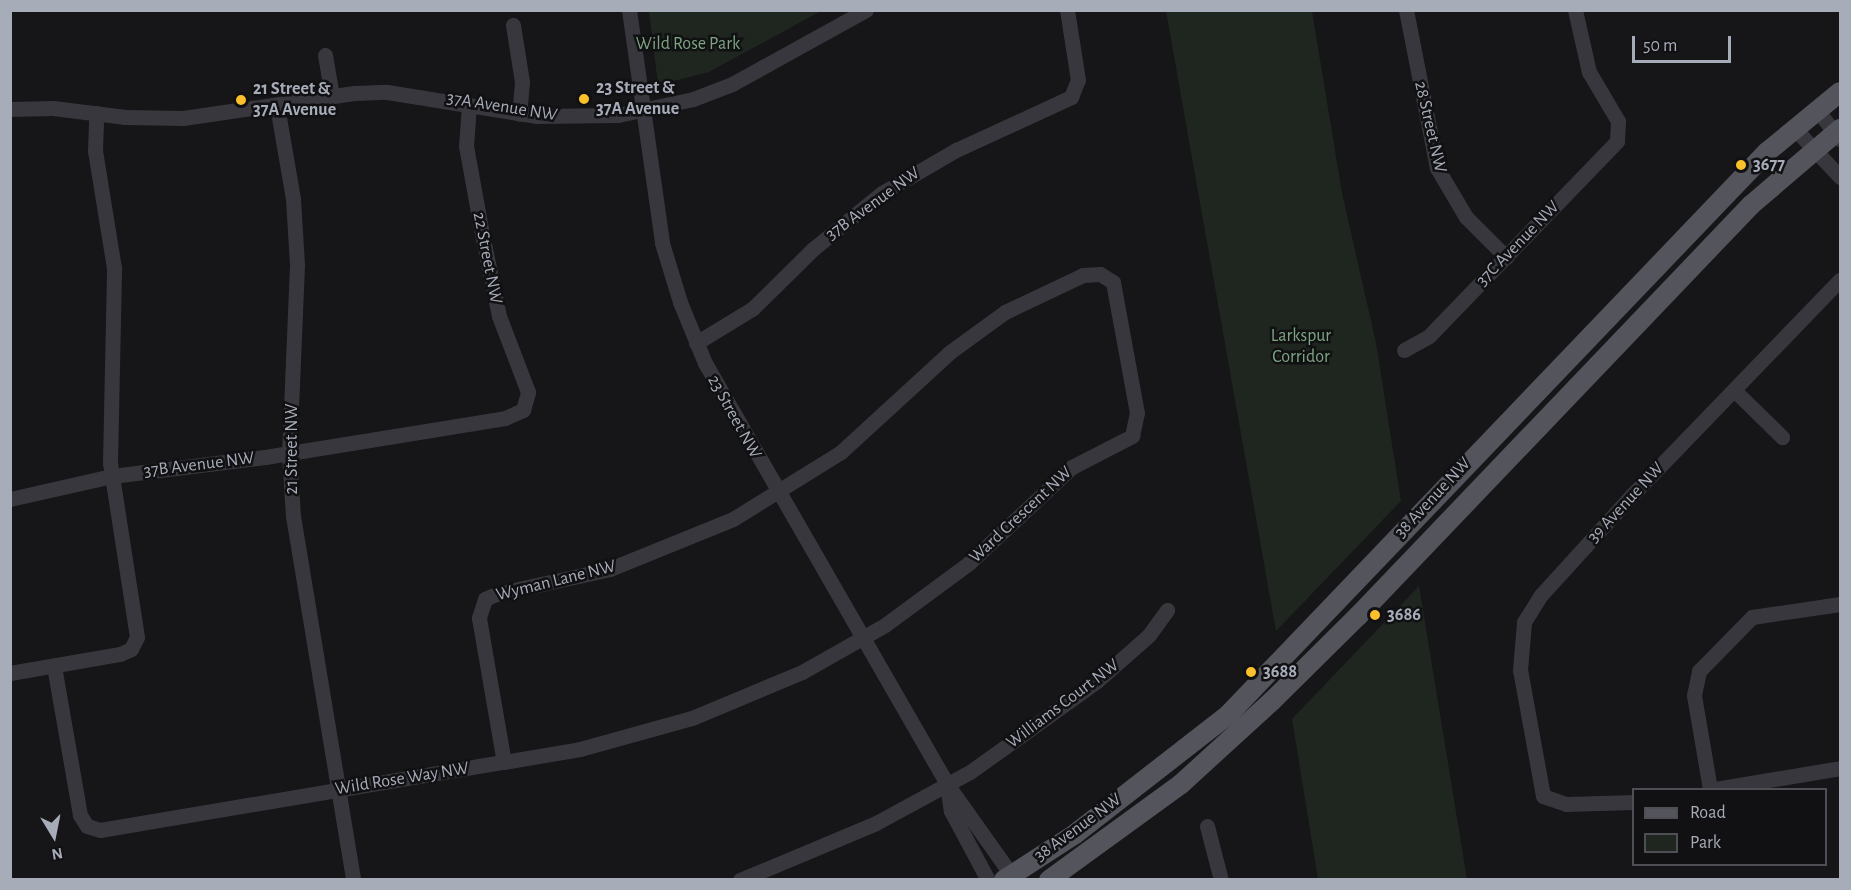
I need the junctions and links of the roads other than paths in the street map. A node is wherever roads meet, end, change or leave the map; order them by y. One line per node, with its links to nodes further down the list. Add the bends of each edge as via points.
1 (628, 10): 14 (street, 23 Street NW)
2 (866, 10): 14 (street, 37A Avenue NW, via 732,84 693,99)
3 (1067, 10): 23 (street, 37B Avenue NW, via 1078,80 1071,96 956,150 882,193 813,249 752,309)
4 (1406, 10): 21 (street, 28 Street NW, via 1437,168 1466,218)
5 (1575, 10): 21 (street, 37C Avenue NW, via 1589,72 1620,129 1612,147)
6 (513, 25): 16 (street, via 522,82)
7 (325, 55): 9 (street)
8 (1840, 92): 13 (main road, 38 Avenue NW)
9 (332, 96): 10 (street, 37A Avenue NW, via 406,93); 11 (street, 37A Avenue NW)
10 (470, 105): 16 (street, 37A Avenue NW); 26 (street, 22 Street NW, via 466,146 485,254 499,316 528,392)
11 (277, 106): 15 (street, 37A Avenue NW, via 183,118); 28 (street, 21 Street NW, via 293,199 297,265)
12 (10, 109): 15 (street, 37A Avenue NW)
13 (1817, 110): 17 (main road, 38 Avenue NW); 18 (street)
14 (641, 111): 16 (street, 37A Avenue NW, via 597,117); 23 (street, 23 Street NW, via 662,243)
15 (96, 113): 29 (street, via 95,151 114,268 109,385)
16 (519, 114)
17 (1795, 129): 19 (street); 45 (main road, 38 Avenue NW, via 1767,152 1622,301 1227,715 1075,834)
18 (1839, 134): 19 (main road, 38 Avenue NW)
19 (1814, 151): 20 (street); 49 (main road, 38 Avenue NW, via 1751,206 1272,701 1182,784)
20 (1840, 177)
21 (1506, 257): 24 (street, 37C Avenue NW, via 1429,336)
22 (1840, 280): 25 (street, 39 Avenue NW)
23 (696, 343): 30 (street, 23 Street NW)
24 (1404, 350)
25 (1735, 391): 27 (street); 43 (street, 39 Avenue NW, via 1556,578 1524,622 1520,670 1547,799 1584,805)
26 (526, 406): 28 (street, 37B Avenue NW, via 505,418)
27 (1782, 437)
28 (289, 453): 29 (street, 37B Avenue NW); 42 (street, 21 Street NW, via 293,516)
29 (112, 476): 31 (street, 37B Avenue NW); 35 (street, via 137,624 135,644 120,654)
30 (778, 494): 34 (street, 23 Street NW); 34 (street, Ward Crescent NW, via 858,438 950,352 999,316 1083,275 1100,274 1113,282 1137,414 1132,436 1072,467 969,563); 37 (street, Wyman Lane NW, via 718,527 636,560 485,600 479,618)
31 (10, 499)
32 (1840, 604): 40 (street, via 1752,617 1706,661 1694,685)
33 (1167, 610): 39 (street, Williams Court NW, via 1149,635 1078,696)
34 (862, 639): 37 (street, Wild Rose Way NW, via 770,687 692,718 608,743); 39 (street, 23 Street NW)
35 (54, 666): 36 (street); 42 (street, Wild Rose Way NW, via 78,809 82,821 93,829)
36 (10, 673)
37 (504, 762): 42 (street, Wild Rose Way NW)
38 (1840, 768): 41 (street)
39 (947, 784): 45 (street, 23 Street NW); 47 (street, Williams Court NW, via 824,847); 48 (street, 23 Street NW, via 951,811)
40 (1709, 788)
41 (1715, 788)
42 (338, 789): 46 (street, 21 Street NW)
43 (1632, 802)
44 (1207, 826): 50 (street)
45 (1010, 878)
46 (353, 879)
47 (740, 879)
48 (988, 879)
49 (1049, 879)
50 (1221, 879)

